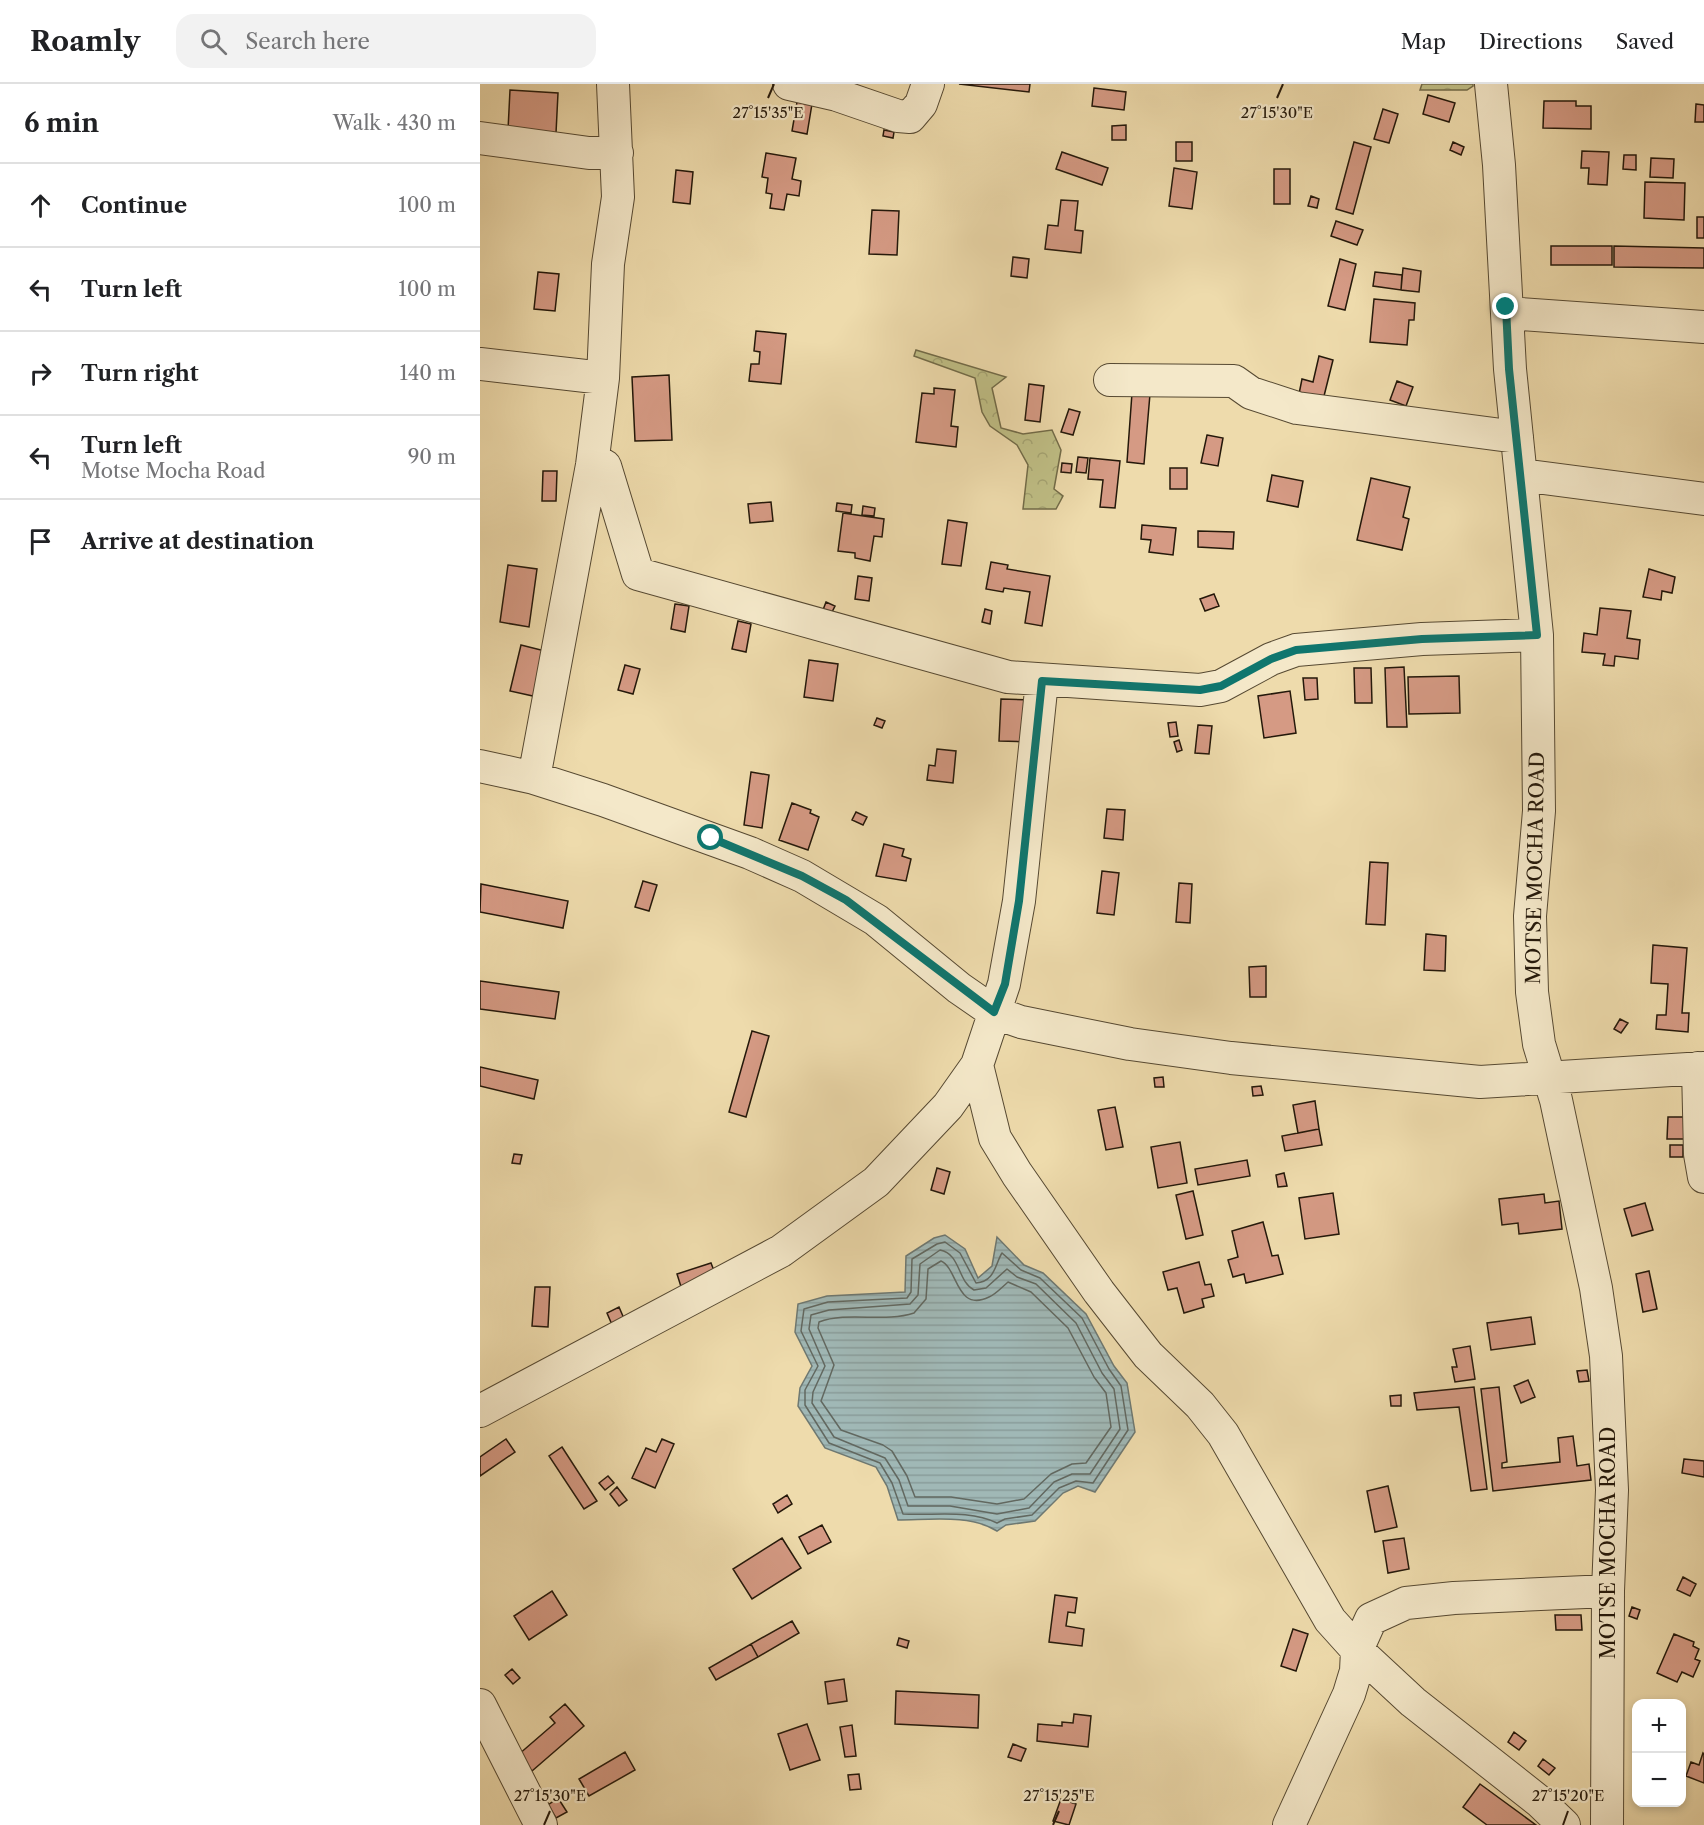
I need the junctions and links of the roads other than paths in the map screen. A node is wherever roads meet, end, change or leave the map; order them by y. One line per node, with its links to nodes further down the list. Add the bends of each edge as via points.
1 (614, 84): 6 (street)
2 (789, 84): 3 (street, via 910,117 917,112)
3 (928, 84)
4 (1491, 84): 7 (street, MOTSE MOCHA ROAD)
5 (480, 138): 6 (street, via 589,153)
6 (617, 153): 10 (street, via 618,197 608,264)
7 (1507, 313): 8 (street); 12 (street, MOTSE MOCHA ROAD)
8 (1704, 327)
9 (480, 364): 10 (street)
10 (603, 378): 13 (street)
11 (1110, 380): 12 (street, via 1234,381 1251,393 1297,408)
12 (1517, 437): 14 (street, MOTSE MOCHA ROAD)
13 (592, 465): 17 (street, via 605,466 638,574 959,665); 19 (street)
14 (1521, 475): 15 (street); 16 (street, MOTSE MOCHA ROAD)
15 (1704, 499)
16 (1537, 635): 17 (street, via 1422,639 1296,650 1221,686 1200,690); 23 (street, MOTSE MOCHA ROAD, via 1539,811 1530,916 1532,992 1539,1044)
17 (1042, 681): 20 (street, via 1019,901 1005,984)
18 (480, 766): 19 (street)
19 (534, 778): 20 (street, via 711,838 802,876 876,920)
20 (994, 1012): 21 (street); 23 (street, via 1062,1031 1231,1058 1480,1082)
21 (977, 1065): 25 (street, via 948,1106 876,1182 781,1251); 27 (street, via 995,1138 1017,1174 1148,1355 1200,1405 1223,1434 1325,1611)
22 (1701, 1068): 23 (street); 24 (street, via 1700,1154)
23 (1549, 1076): 26 (street, MOTSE MOCHA ROAD, via 1596,1288 1606,1356 1612,1490)
24 (1704, 1177)
25 (480, 1411)
26 (1608, 1591): 27 (street, via 1406,1603 1371,1619); 32 (street, MOTSE MOCHA ROAD)
27 (1357, 1650): 30 (street, via 1349,1694); 31 (street, via 1413,1702)
28 (480, 1705): 29 (street)
29 (541, 1825)
30 (1289, 1825)
31 (1564, 1825)
32 (1607, 1825)

